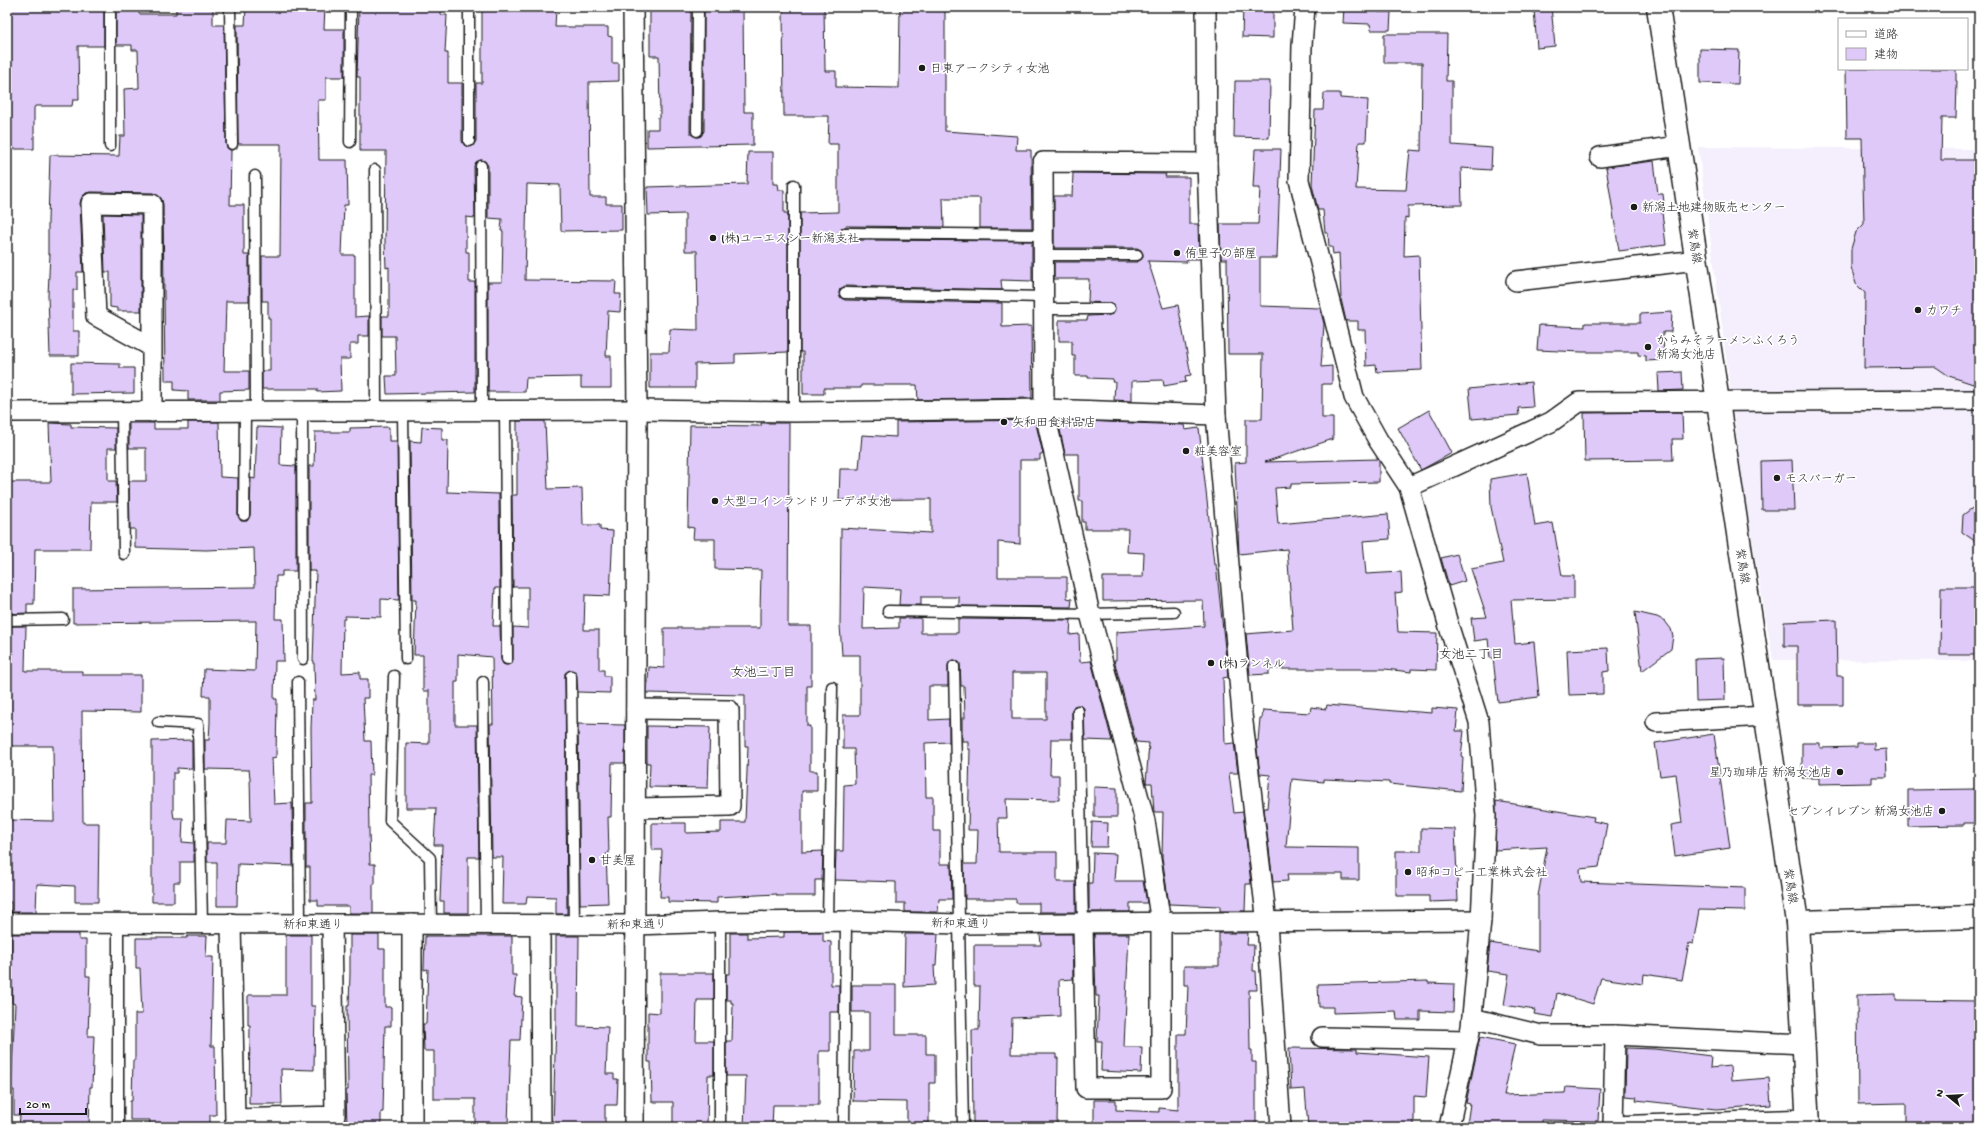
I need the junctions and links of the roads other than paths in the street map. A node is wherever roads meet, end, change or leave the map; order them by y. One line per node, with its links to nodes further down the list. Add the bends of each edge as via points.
1 (110, 7): 14 (lane)
2 (230, 7): 13 (lane)
3 (351, 7): 12 (lane)
4 (469, 7): 11 (lane)
5 (633, 7): 37 (street)
6 (698, 7): 10 (lane)
7 (1206, 7): 17 (street)
8 (1305, 7): 47 (street, via 1299,180 1354,397)
9 (1658, 7): 15 (street, 紫鳥線)
10 (697, 131)
11 (469, 141)
12 (350, 142)
13 (232, 144)
14 (110, 146)
15 (1679, 146): 16 (street); 26 (street, 紫鳥線)
16 (1600, 157)
17 (1207, 163): 23 (street, via 1043,162); 46 (street)
18 (481, 166): 35 (lane)
19 (375, 170): 40 (lane)
20 (255, 176): 38 (lane)
21 (794, 184): 45 (lane)
22 (846, 233): 23 (lane)
23 (1044, 235): 24 (street)
24 (1044, 255): 25 (lane); 29 (street)
25 (1137, 255)
26 (1697, 260): 27 (street); 33 (street, 紫鳥線)
27 (1516, 281)
28 (845, 293): 29 (lane)
29 (1044, 303): 30 (lane); 34 (street)
30 (1110, 309)
31 (152, 347): 31 (street, via 152,204 91,203 96,316); 44 (street)
32 (1979, 400): 33 (street)
33 (1718, 401): 47 (street, via 1579,402 1551,422); 66 (street, 紫鳥線)
34 (1044, 409): 45 (street); 46 (street); 52 (street)
35 (482, 410): 36 (street); 41 (street)
36 (505, 410): 37 (street); 56 (lane)
37 (637, 410): 45 (street); 64 (street)
38 (250, 411): 39 (street); 44 (street); 48 (lane)
39 (302, 411): 40 (street); 55 (lane)
40 (376, 411): 41 (street)
41 (403, 411): 57 (lane)
42 (7, 412): 43 (street)
43 (122, 412): 44 (street); 49 (lane)
44 (152, 412)
45 (794, 412)
46 (1216, 415): 79 (street, via 1242,714)
47 (1409, 488): 71 (street, via 1479,722 1486,816)
48 (244, 515)
49 (124, 554)
50 (888, 611): 52 (lane)
51 (1174, 612): 52 (lane)
52 (1090, 614): 78 (street, via 1145,821)
53 (64, 619): 54 (lane)
54 (7, 620)
55 (303, 659)
56 (507, 659)
57 (406, 660)
58 (954, 666): 85 (lane)
59 (394, 676): 84 (lane, via 390,822 430,858)
60 (570, 676): 89 (lane)
61 (298, 682): 81 (lane)
62 (483, 682): 87 (lane)
63 (832, 687): 72 (lane)
64 (636, 709): 69 (street); 69 (street, via 729,710 730,806)
65 (1078, 711): 86 (lane)
66 (1766, 716): 68 (street); 74 (street, 紫鳥線)
67 (158, 722): 77 (lane, via 198,724)
68 (1656, 722)
69 (636, 808): 90 (street)
70 (1979, 917): 74 (street)
71 (1481, 920): 79 (street, 新和東通り); 91 (street)
72 (837, 921): 73 (street, 新和東通り); 85 (street, 新和東通り); 102 (lane)
73 (720, 922): 90 (street, 新和東通り); 101 (lane)
74 (1796, 922): 95 (street, 紫鳥線)
75 (7, 923): 76 (street, 新和東通り)
76 (118, 923): 77 (street, 新和東通り); 97 (lane)
77 (202, 923): 80 (street, 新和東通り)
78 (1161, 923): 79 (street, 新和東通り); 86 (street, 新和東通り); 86 (street, via 1161,1088 1086,1088)
79 (1267, 923): 104 (street)
80 (231, 924): 81 (street, 新和東通り); 82 (street, via 235,1119 335,1116)
81 (300, 924): 82 (street, 新和東通り)
82 (332, 924): 83 (street, 新和東通り)
83 (412, 924): 84 (street, 新和東通り); 98 (street)
84 (431, 924): 87 (street, 新和東通り)
85 (959, 924): 86 (street, 新和東通り); 103 (lane)
86 (1083, 924)
87 (486, 925): 88 (street, 新和東通り)
88 (540, 925): 89 (street, 新和東通り); 99 (street)
89 (574, 925): 90 (street, 新和東通り)
90 (635, 925): 100 (street)
91 (1472, 1018): 92 (street, via 1541,1035); 94 (street)
92 (1615, 1035): 95 (street); 106 (street)
93 (1322, 1037): 94 (street)
94 (1468, 1040): 105 (street)
95 (1803, 1044): 96 (street, 紫鳥線)
96 (1808, 1123): 106 (street)
97 (118, 1127)
98 (412, 1127)
99 (541, 1127)
100 (634, 1127)
101 (720, 1127)
102 (844, 1127)
103 (963, 1127)
104 (1281, 1127)
105 (1449, 1127)
106 (1613, 1127)

